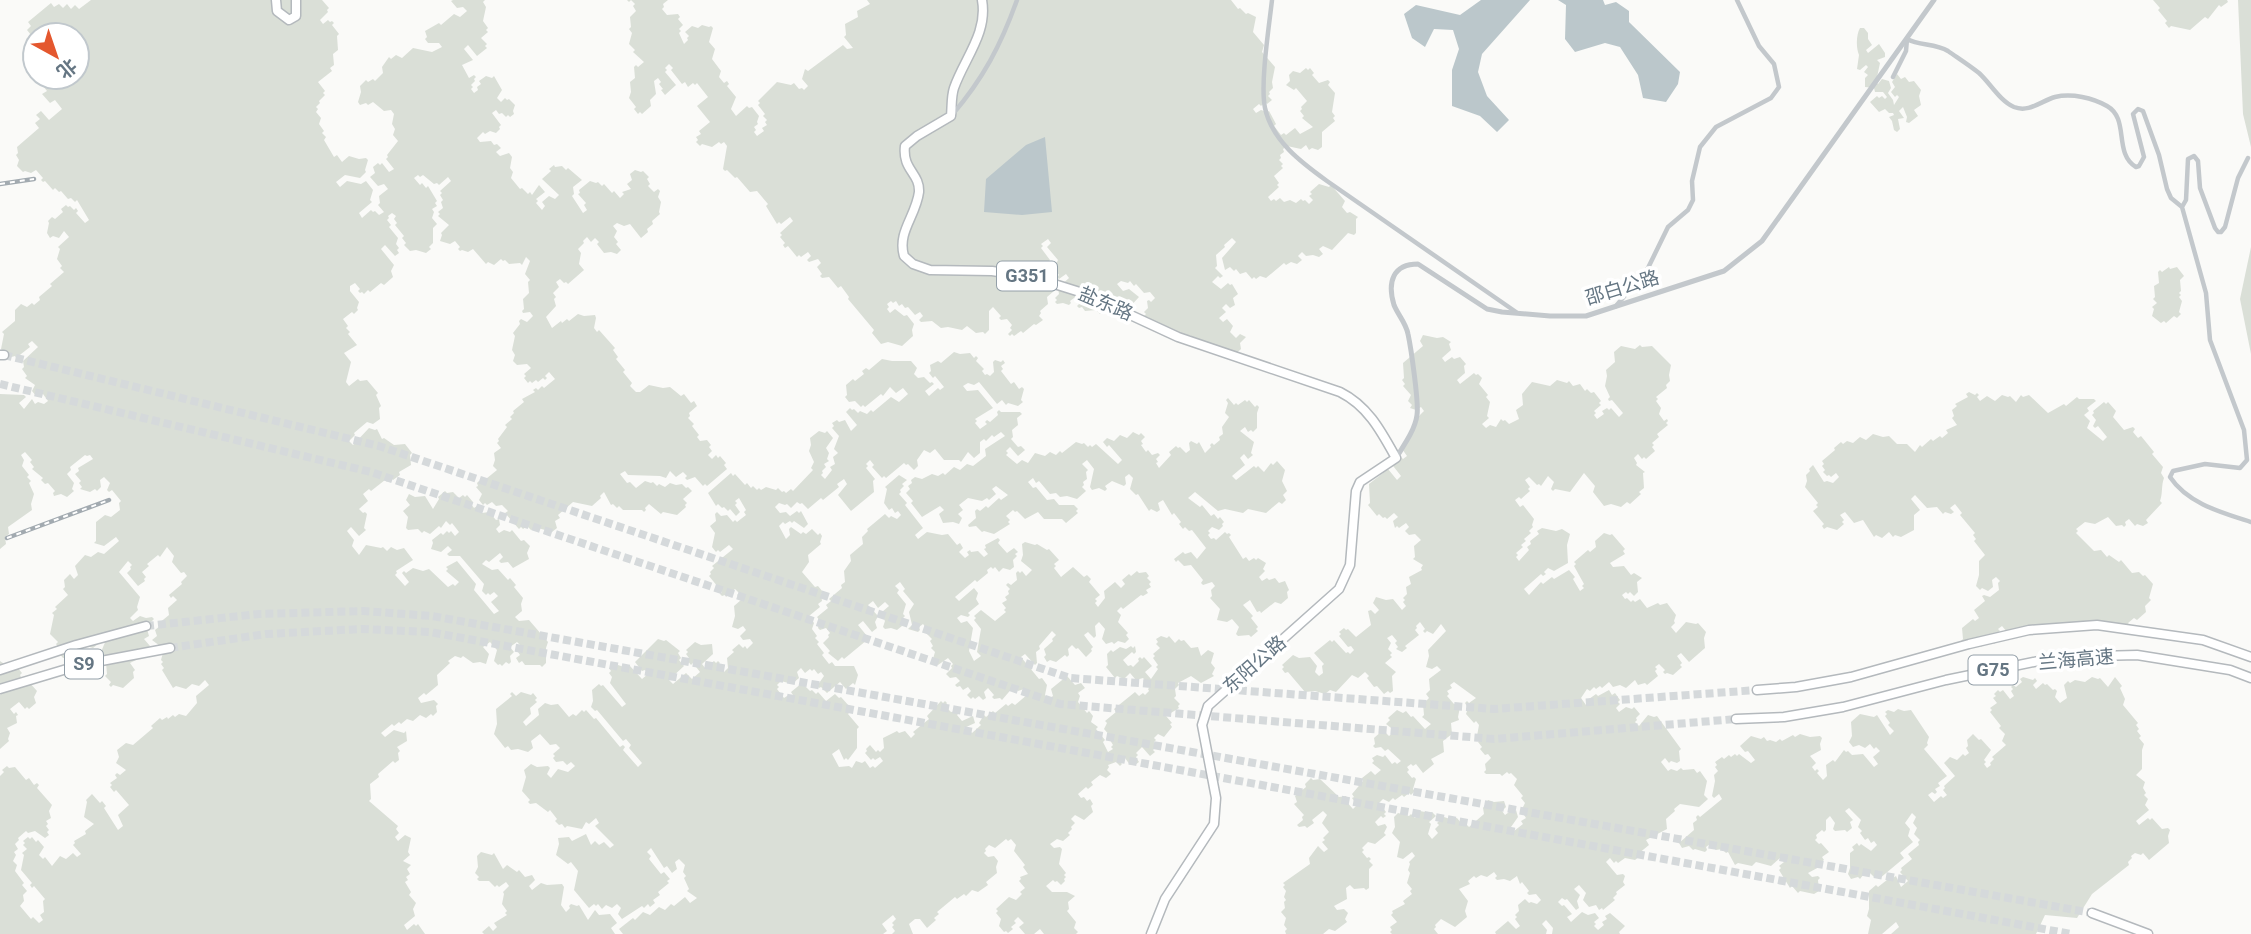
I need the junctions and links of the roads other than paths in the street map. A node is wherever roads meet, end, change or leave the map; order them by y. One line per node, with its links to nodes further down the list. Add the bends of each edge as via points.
1 (276, 0): 2 (highway, via 277,11 289,20 296,16)
2 (296, 0)
3 (982, 0): 10 (highway, via 977,43 953,90)
4 (1017, 0): 10 (street, via 988,68)
5 (1272, 0): 14 (street, via 1265,107 1284,145 1302,163)
6 (1737, 0): 13 (street, via 1759,46 1774,64 1779,88 1771,98 1716,127 1700,147 1688,210 1668,227 1648,268)
7 (1934, 0): 8 (street, 邵白公路)
8 (1907, 39): 9 (street); 12 (street, via 1944,49 2013,106 2037,106 2060,96 2087,97 2111,108 2120,120 2124,152 2136,167 2144,157 2133,114 2141,109 2152,131 2167,189); 13 (street, 邵白公路, via 1762,241 1724,271)
9 (1892, 77)
10 (951, 116): 15 (highway, 盐东路 / G351, via 905,146 904,159 919,188 902,238 904,256 913,264 930,270 1032,277 1124,310 1178,337 1339,392 1366,409)
11 (2248, 158): 12 (street, via 2221,232 2215,228 2200,188 2194,156 2188,159)
12 (2182, 207): 16 (street, via 2206,293 2210,340 2244,430 2247,460 2240,468 2205,464 2173,471 2170,477 2221,514)
13 (1615, 306): 14 (street, 邵白公路, via 1586,316)
14 (1518, 314): 15 (street, 邵白公路, via 1487,309 1418,264 1405,264 1397,270 1394,305 1408,332 1417,414 1408,441)
15 (1396, 458): 26 (highway, 东阳公路, via 1360,482 1356,491 1350,565 1339,589 1208,706 1202,725 1216,799 1214,824 1169,892)
16 (2251, 522)
17 (145, 626): 20 (highway, S9)
18 (170, 648): 22 (highway, S9, via 80,665)
19 (2251, 657): 23 (highway, 兰海高速 / G75, via 2203,640 2083,626 2029,630 1851,677)
20 (0, 670)
21 (2251, 678): 24 (highway, 兰海高速 / G75, via 2230,670 2137,655 2057,657 1843,708 1784,718)
22 (0, 689)
23 (1756, 690)
24 (1736, 719)
25 (2092, 913): 27 (highway)
26 (1151, 934)
27 (2148, 934)

